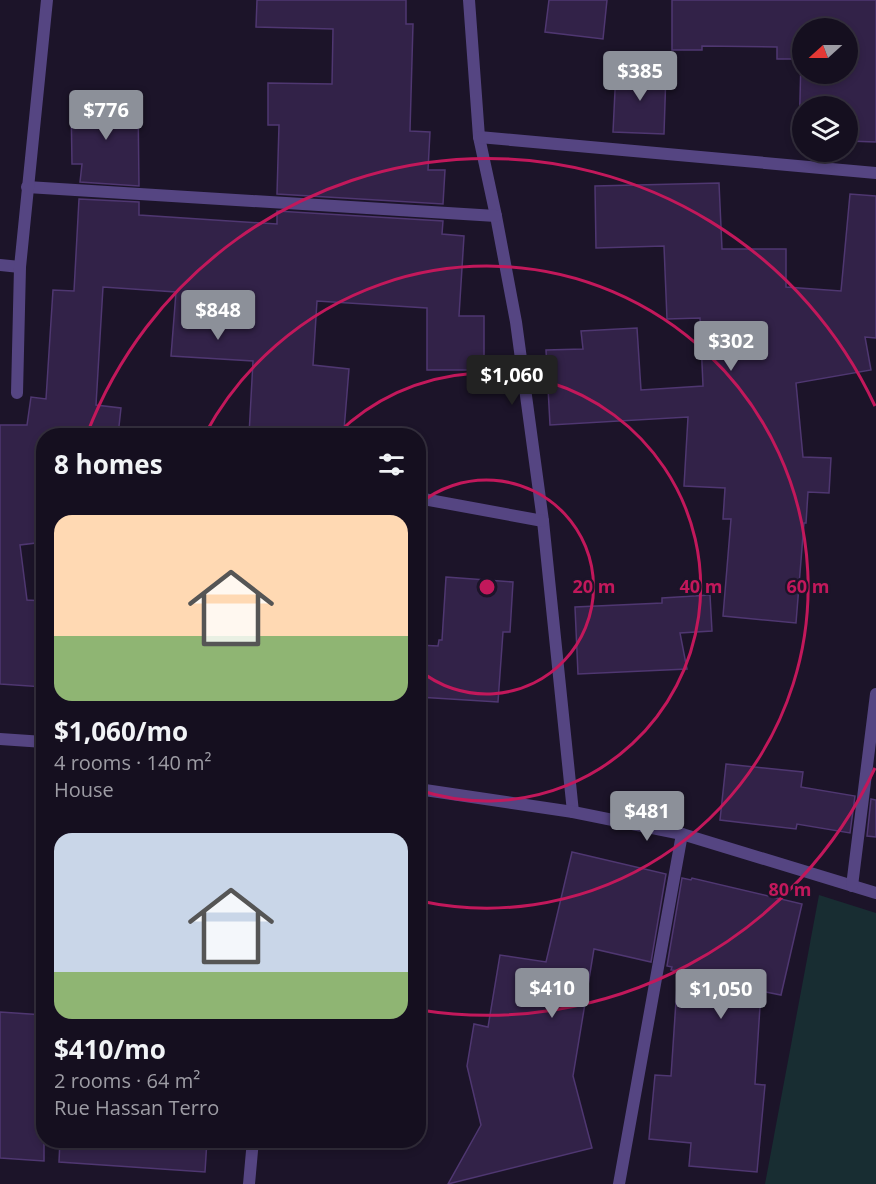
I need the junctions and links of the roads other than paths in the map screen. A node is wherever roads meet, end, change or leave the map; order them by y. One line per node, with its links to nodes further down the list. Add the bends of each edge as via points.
1 (47, 0): 5 (street)
2 (469, 0): 3 (street)
3 (479, 137): 4 (street); 6 (street)
4 (876, 173)
5 (27, 187): 6 (street); 8 (street)
6 (496, 216): 11 (street, via 516,322)
7 (0, 265): 8 (street)
8 (20, 267): 9 (street)
9 (17, 393)
10 (426, 499): 11 (street)
11 (543, 521): 16 (street)
12 (876, 694): 18 (street)
13 (0, 739): 14 (street)
14 (36, 741)
15 (426, 790): 16 (street)
16 (573, 812): 17 (street)
17 (682, 834): 18 (street); 22 (street)
18 (852, 886): 19 (street)
19 (876, 893)
20 (252, 1148): 21 (street)
21 (249, 1184)
22 (619, 1184)

